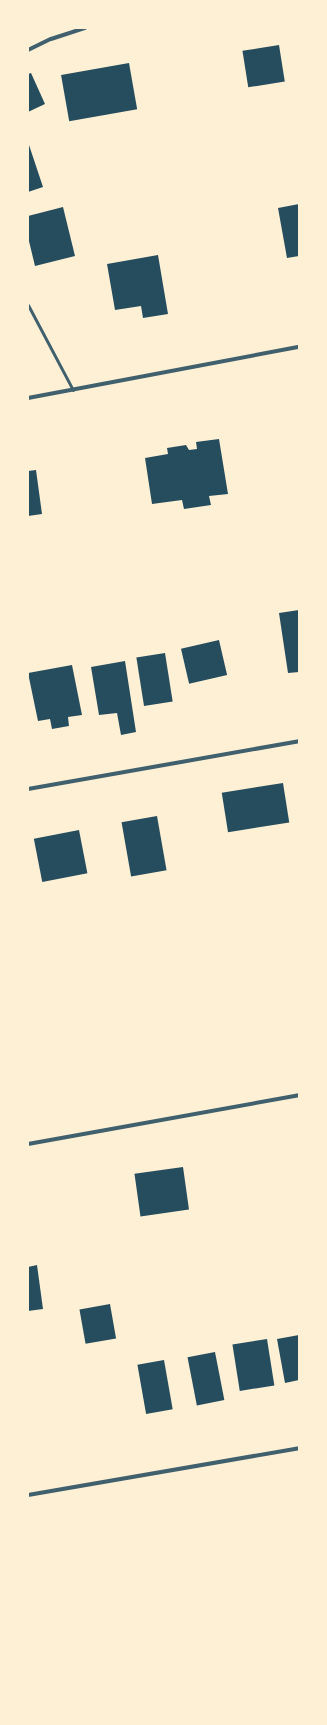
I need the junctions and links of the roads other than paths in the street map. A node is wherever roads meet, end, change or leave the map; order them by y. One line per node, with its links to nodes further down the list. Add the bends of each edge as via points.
1 (85, 28): 2 (street)
2 (28, 50)
3 (28, 305): 5 (lane)
4 (299, 347): 5 (street)
5 (73, 390): 6 (street)
6 (28, 398)
7 (299, 741): 8 (street)
8 (28, 789)
9 (299, 1095): 10 (street)
10 (28, 1144)
11 (299, 1448): 12 (street)
12 (28, 1495)

